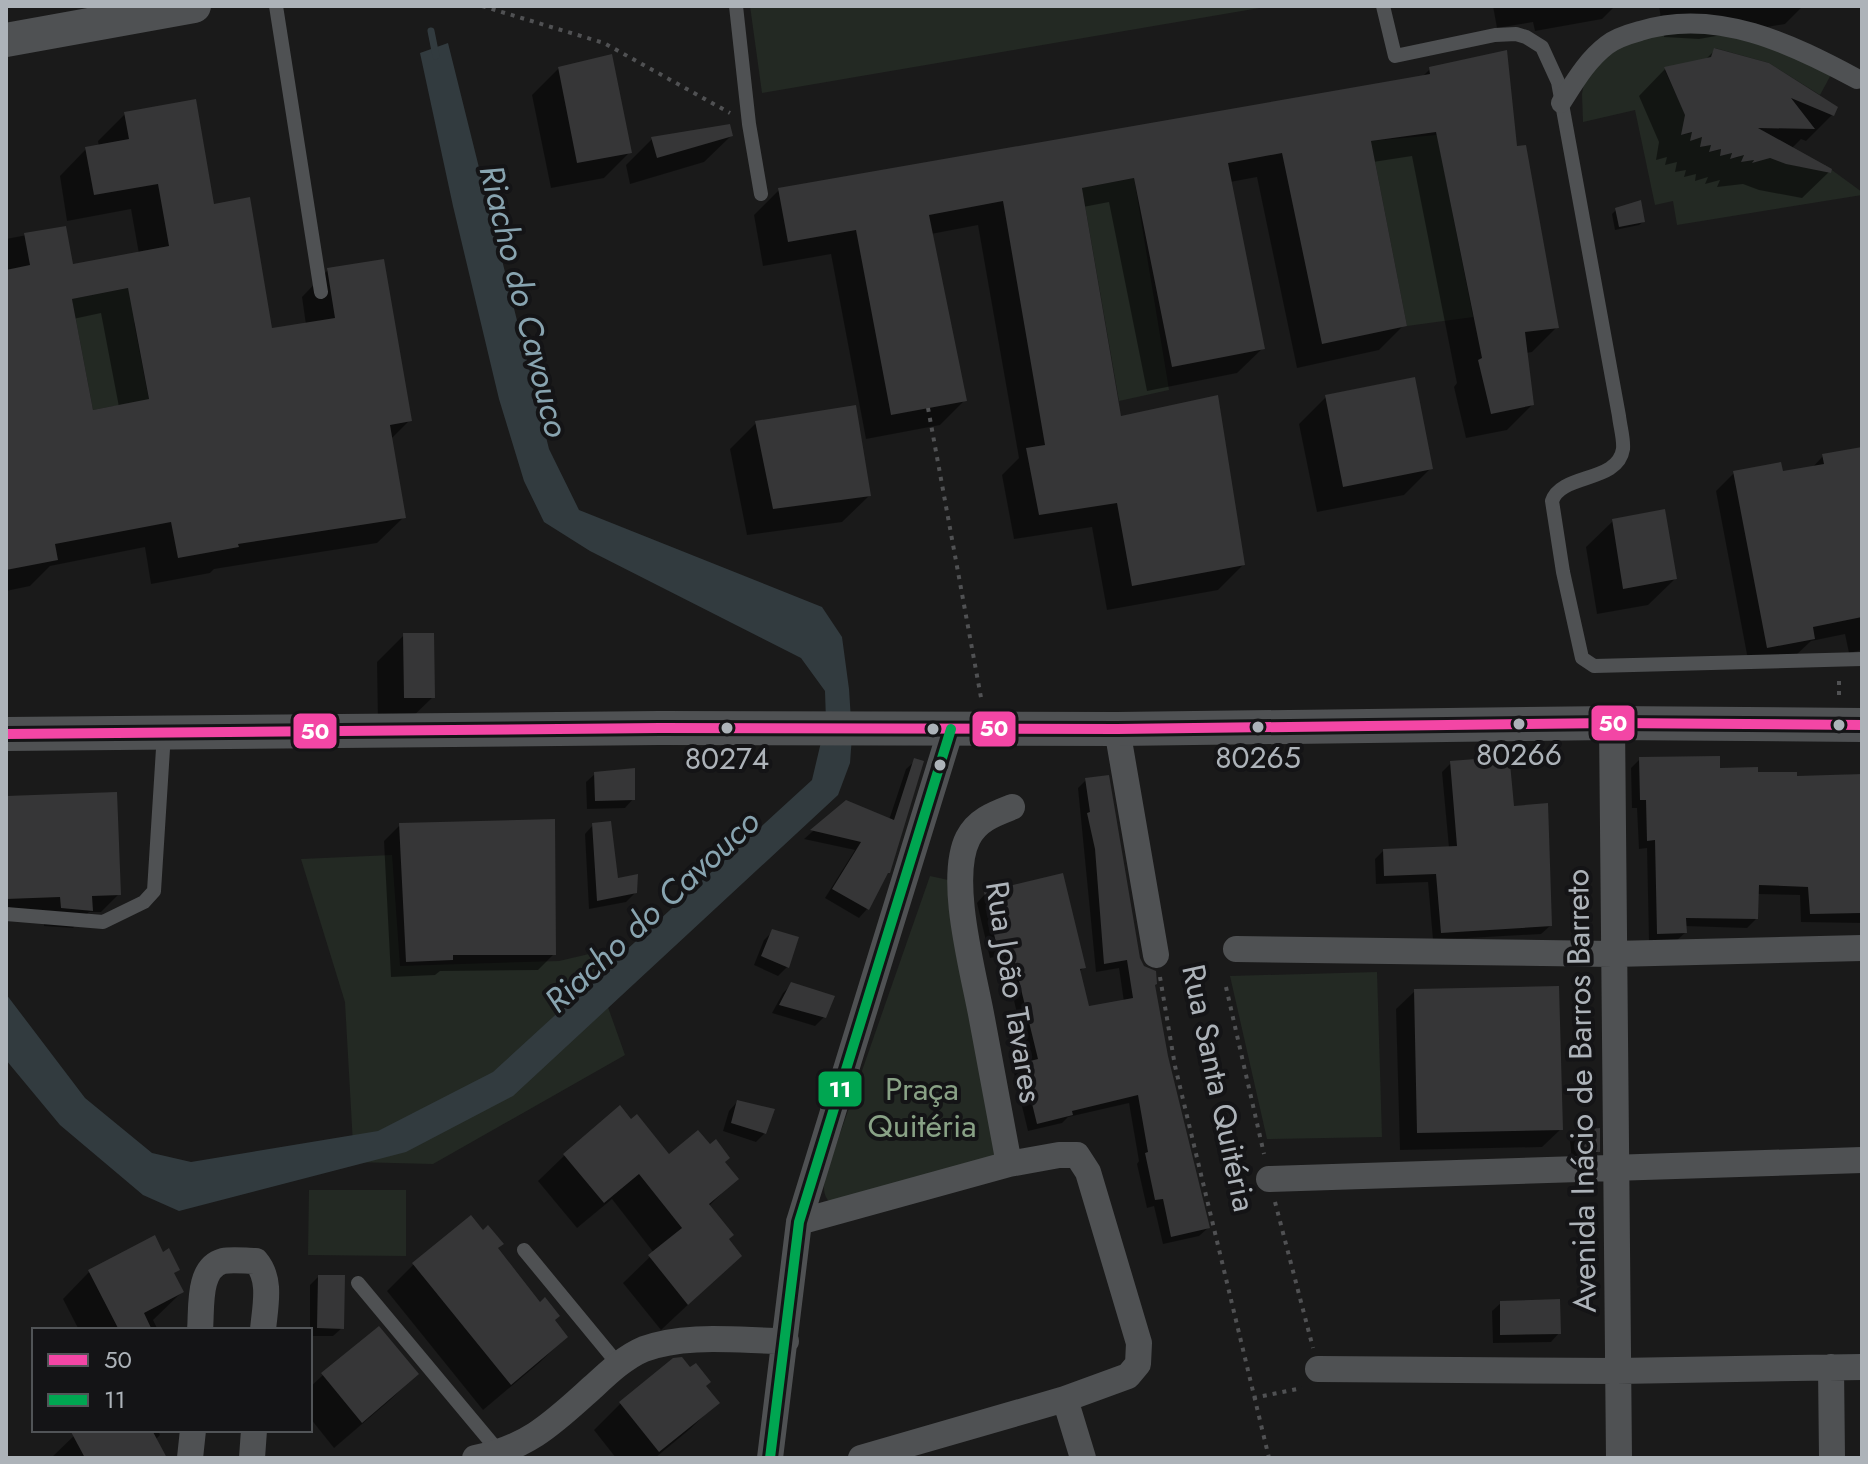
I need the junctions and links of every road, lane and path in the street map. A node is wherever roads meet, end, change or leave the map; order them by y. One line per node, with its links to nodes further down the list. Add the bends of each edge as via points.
1 (194, 6): 6 (street)
2 (276, 6): 11 (lane)
3 (482, 6): 9 (path, via 604,43)
4 (736, 6): 9 (lane)
5 (1383, 6): 8 (lane, via 1395,56 1506,33 1526,37 1548,56)
6 (17, 28)
7 (1857, 79): 8 (street, via 1815,56 1736,27 1680,23 1654,26 1609,43 1583,69)
8 (1561, 103): 13 (lane, via 1623,450 1615,463 1557,490 1552,501 1582,658 1594,666)
9 (749, 124): 10 (lane)
10 (761, 194)
11 (321, 292)
12 (928, 408): 17 (path)
13 (1862, 659)
14 (1612, 723): 15 (street); 18 (street); 25 (street, Avenida Inácio de Barros Barreto)
15 (1862, 725)
16 (951, 729): 17 (street); 19 (street); 31 (street)
17 (987, 729): 18 (street)
18 (1117, 729): 26 (street, Rua Santa Quitéria)
19 (164, 732): 20 (street); 22 (lane, via 154,891 144,902 103,922)
20 (6, 734)
21 (1012, 807): 28 (street, Rua João Tavares, via 975,827 960,870 963,920)
22 (6, 914)
23 (1862, 948): 25 (street)
24 (1236, 949): 25 (street)
25 (1613, 954): 29 (street, Avenida Inácio de Barros Barreto)
26 (1156, 955): 42 (path, Rua Santa Quitéria, via 1175,1066)
27 (1862, 1160): 29 (street)
28 (1009, 1164): 31 (street); 43 (street, via 1077,1155 1088,1172 1139,1343 1138,1364 1128,1376)
29 (1616, 1169): 30 (street); 41 (street, Avenida Inácio de Barros Barreto)
30 (1269, 1179)
31 (799, 1222): 36 (street)
32 (524, 1250): 37 (lane)
33 (358, 1283): 46 (lane)
34 (200, 1328): 35 (street, via 204,1280 223,1261 256,1261 264,1270)
35 (263, 1328)
36 (786, 1341): 37 (street, via 680,1341 644,1350); 49 (street)
37 (618, 1364): 46 (street, via 540,1434)
38 (1831, 1367): 39 (street); 41 (street); 54 (street)
39 (1862, 1367)
40 (1318, 1369): 41 (street); 42 (path, via 1321,1384)
41 (1617, 1371): 53 (street, Avenida Inácio de Barros Barreto)
42 (1253, 1398): 52 (path, Rua Santa Quitéria)
43 (1065, 1399): 50 (street); 51 (street)
44 (193, 1432): 47 (street)
45 (254, 1432): 48 (street)
46 (488, 1456)
47 (190, 1458)
48 (252, 1458)
49 (770, 1458)
50 (861, 1458)
51 (1083, 1458)
52 (1269, 1458)
53 (1619, 1458)
54 (1832, 1458)

